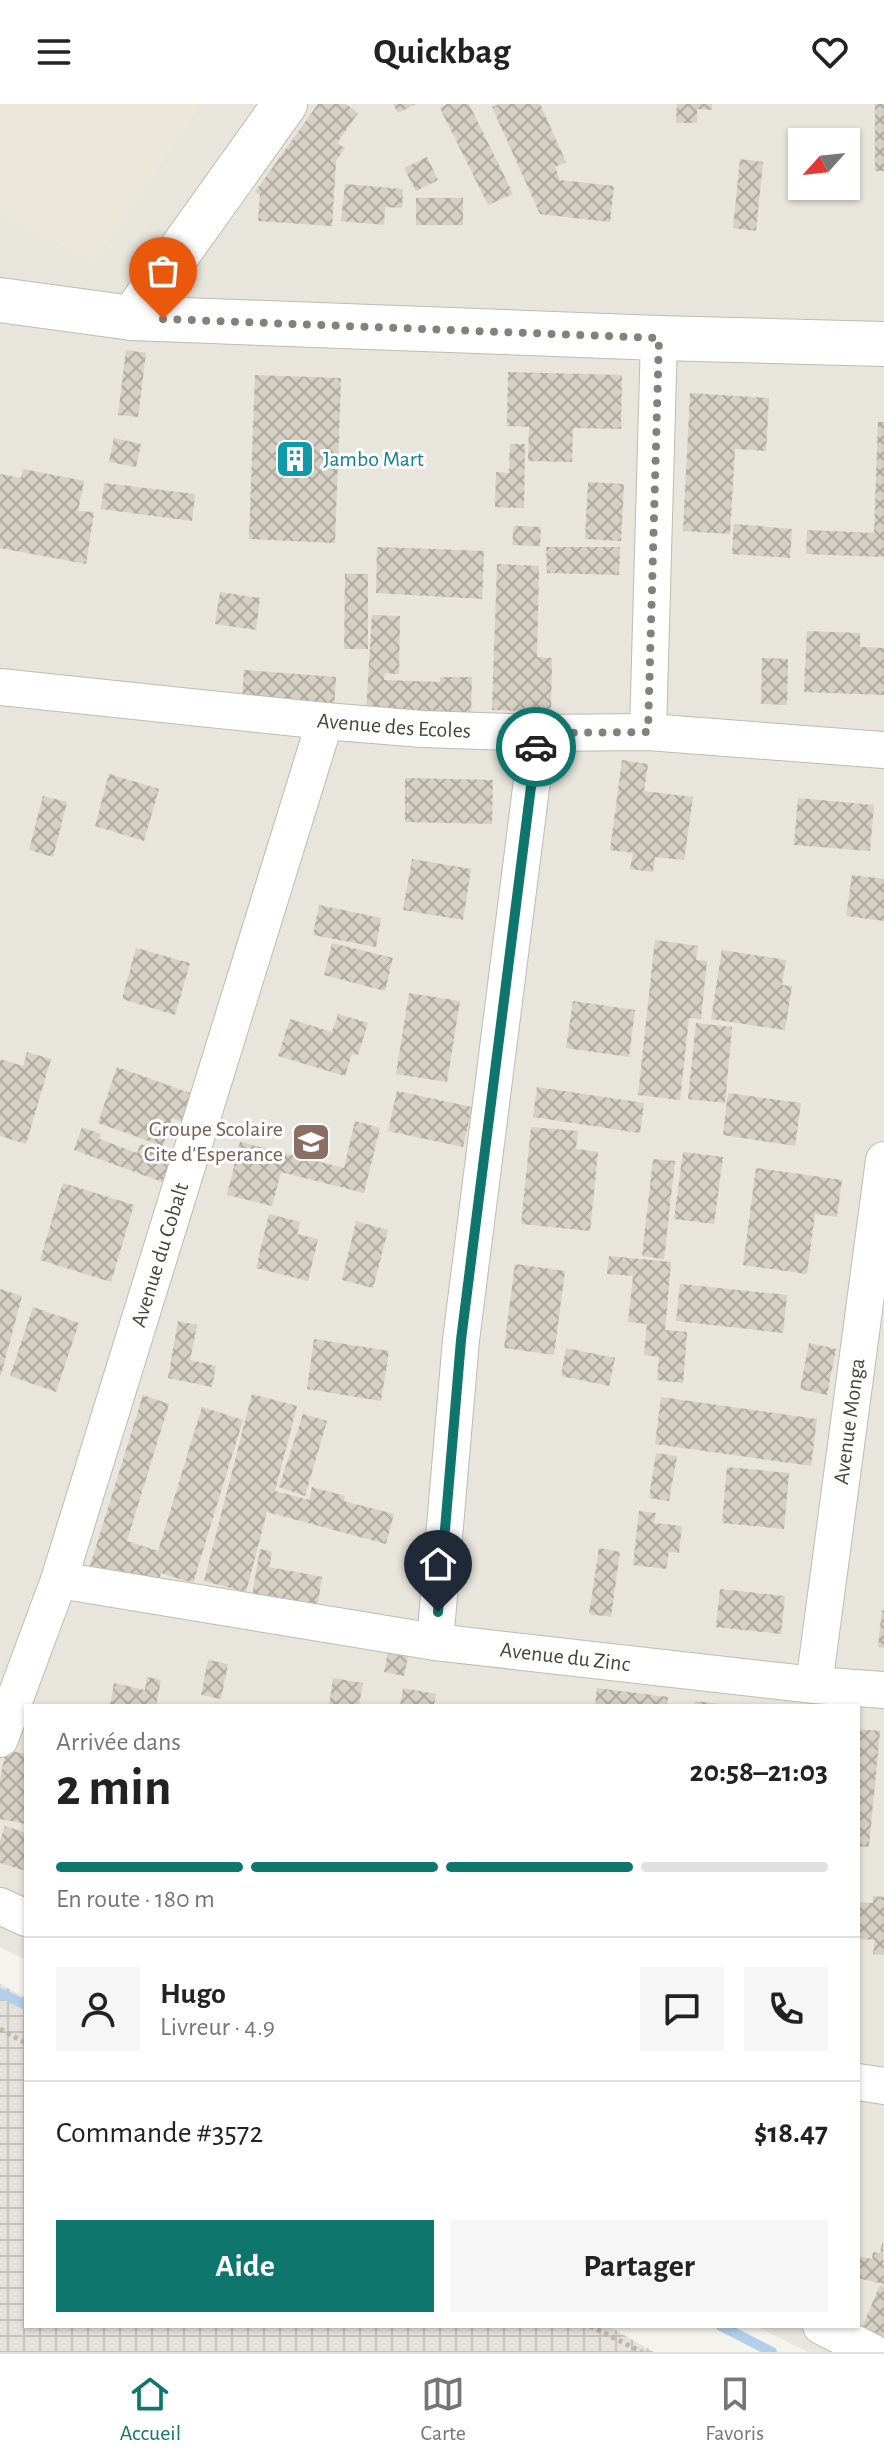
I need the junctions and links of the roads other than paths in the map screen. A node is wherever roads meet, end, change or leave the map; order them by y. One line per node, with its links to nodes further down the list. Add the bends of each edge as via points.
1 (285, 104): 3 (street)
2 (0, 300): 3 (street)
3 (132, 318): 4 (street)
4 (659, 338): 5 (street); 8 (street)
5 (884, 344)
6 (0, 687): 7 (street, Avenue des Ecoles)
7 (325, 721): 9 (street, Avenue des Ecoles); 12 (street, Avenue du Cobalt)
8 (648, 732): 9 (street, Avenue des Ecoles); 10 (street, Avenue des Ecoles)
9 (538, 733): 13 (street, via 461,1340)
10 (884, 750)
11 (884, 1160): 14 (street, Avenue Monga)
12 (59, 1580): 13 (street, Avenue du Zinc); 16 (street, Avenue du Cobalt)
13 (435, 1642): 14 (street, Avenue du Zinc)
14 (814, 1685): 15 (street, Avenue du Zinc)
15 (884, 1690)
16 (0, 1739)
17 (0, 1906): 18 (street)
18 (24, 1917)
19 (860, 2082): 20 (street)
20 (884, 2086)
21 (825, 2328): 22 (street)
22 (872, 2352)

